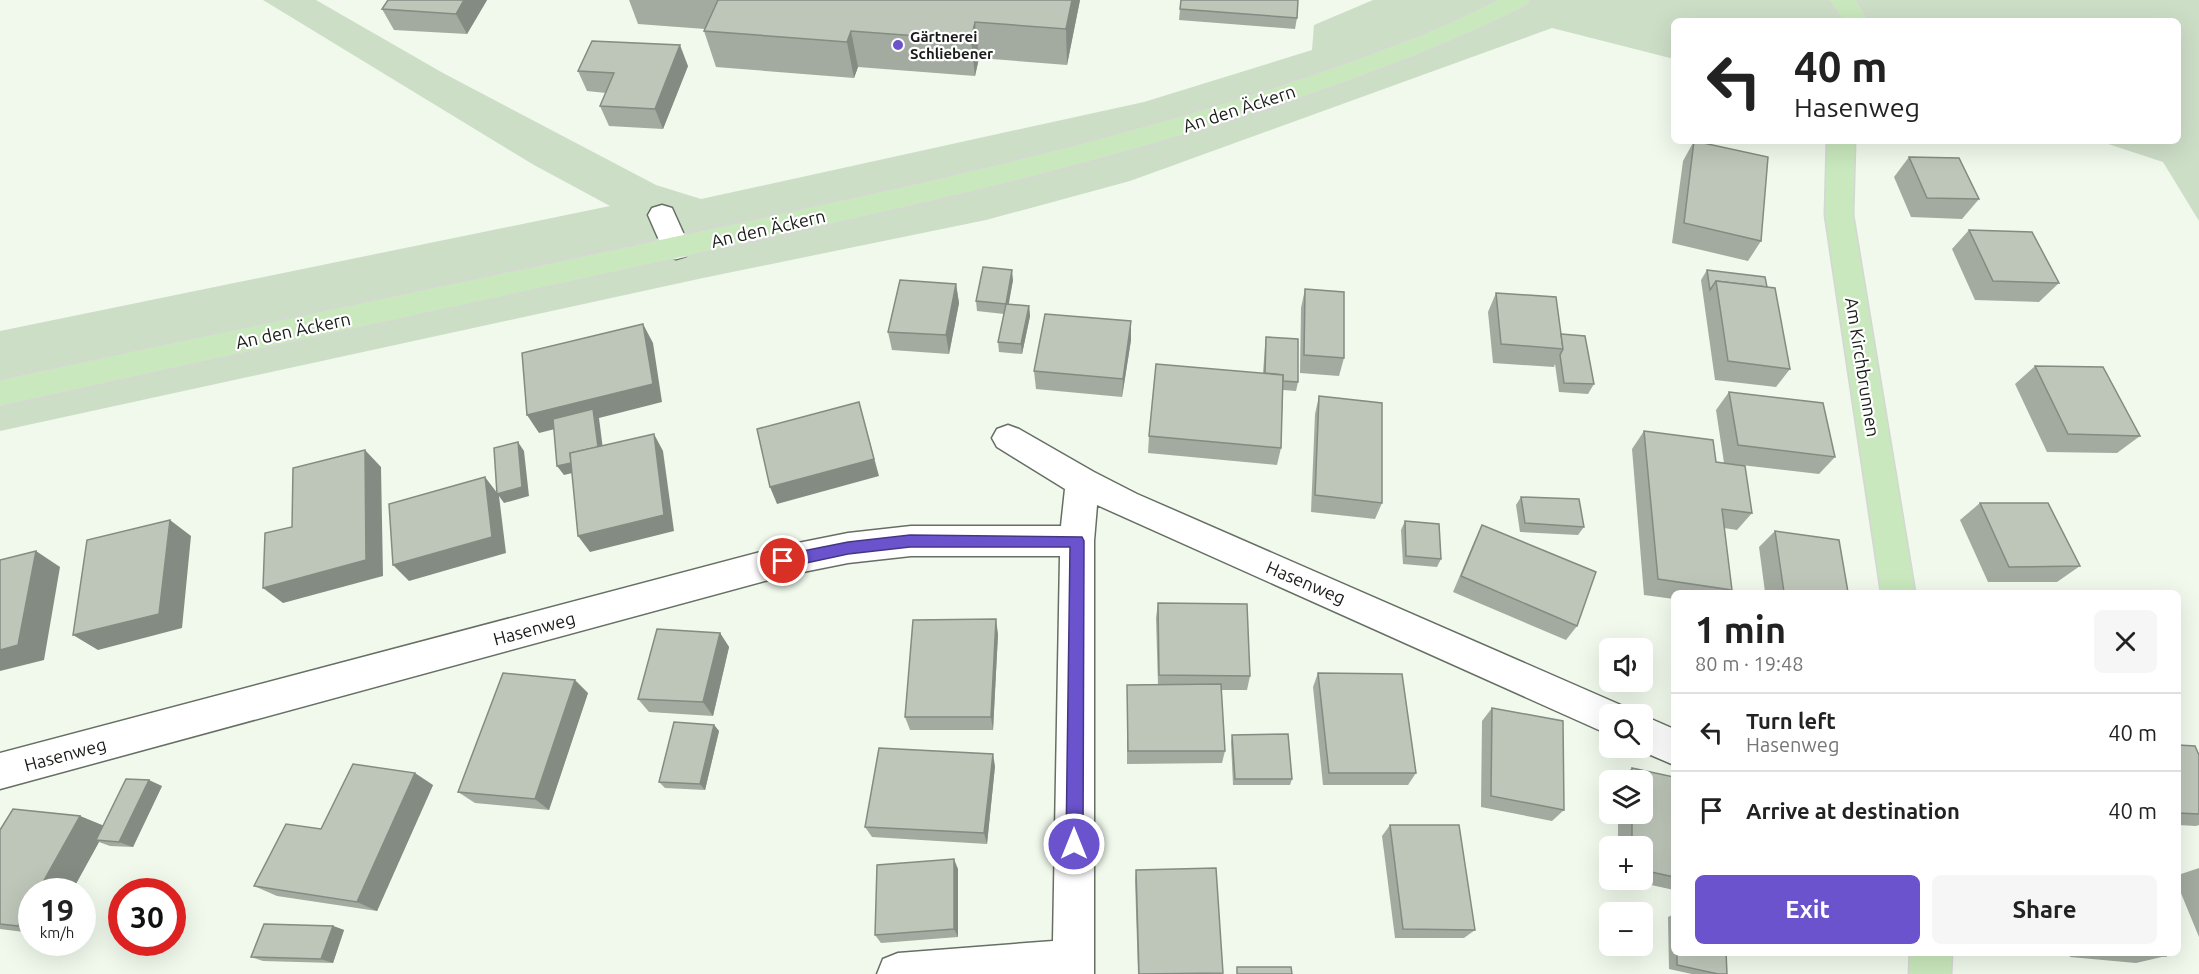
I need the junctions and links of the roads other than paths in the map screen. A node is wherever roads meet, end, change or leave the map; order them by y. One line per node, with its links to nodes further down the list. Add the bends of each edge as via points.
1 (1518, 0): 6 (main road, An den Äckern, via 1424,44 1184,126 962,184)
2 (1841, 0): 3 (main road)
3 (1854, 18)
4 (1841, 144): 11 (main road, Am Kirchbrunnen, via 1839,215)
5 (662, 215): 6 (street)
6 (676, 248): 7 (main road, An den Äckern)
7 (0, 393)
8 (1008, 438): 9 (street, Hasenweg)
9 (1082, 482): 10 (street); 12 (street, Hasenweg)
10 (1077, 541): 15 (street, Hasenweg, via 910,541 783,561); 17 (street)
11 (1898, 590)
12 (1599, 713)
13 (1653, 738): 14 (street)
14 (1671, 746)
15 (0, 771)
16 (1931, 956): 19 (main road)
17 (1073, 967): 18 (street)
18 (898, 974)
19 (1930, 974)

